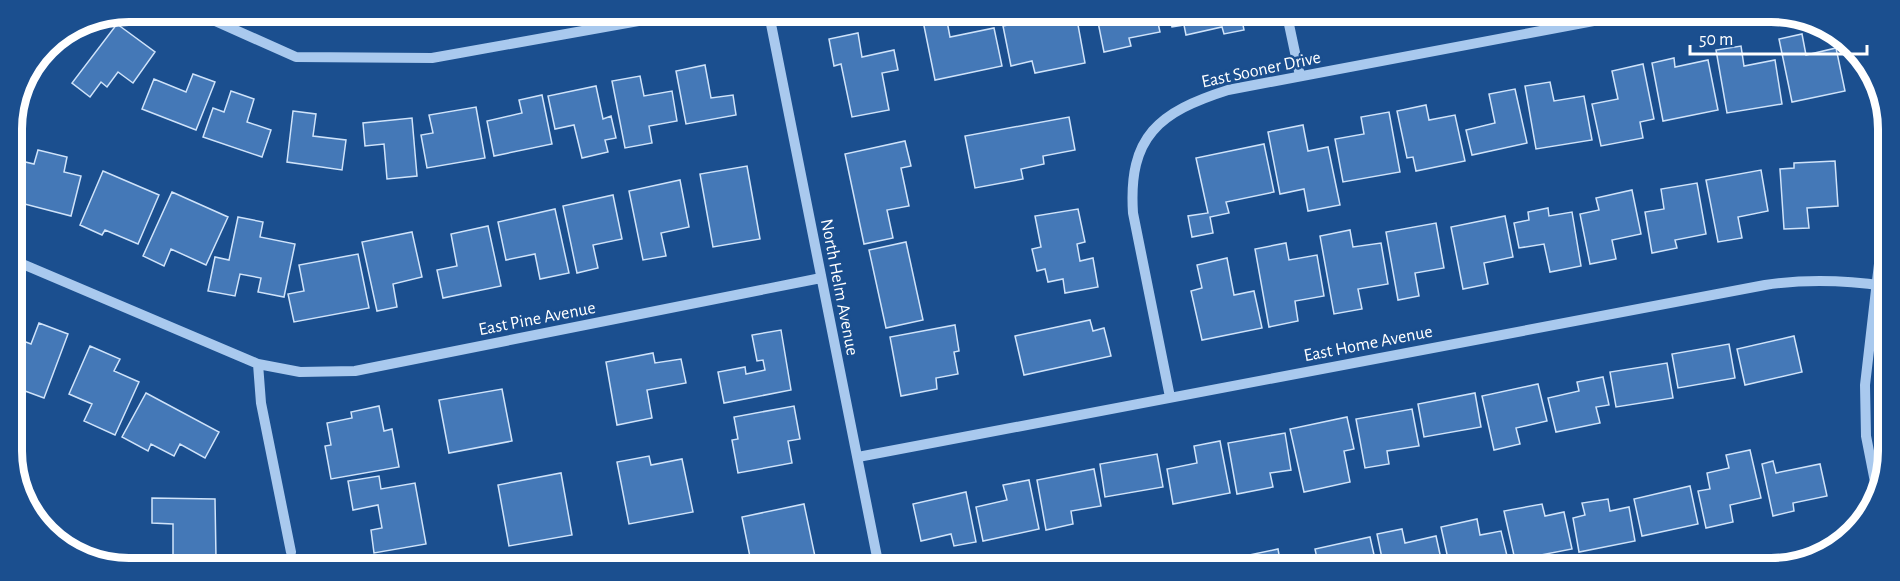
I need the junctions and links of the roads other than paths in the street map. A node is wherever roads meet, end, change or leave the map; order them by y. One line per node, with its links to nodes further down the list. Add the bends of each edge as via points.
1 (1289, 22): 6 (street)
2 (1569, 22): 6 (street, East Sooner Drive)
3 (220, 23): 4 (street, via 296,57 432,58)
4 (629, 23)
5 (771, 23): 8 (street, North Helm Avenue)
6 (1300, 76): 12 (street, East Sooner Drive, via 1192,101 1164,117 1147,138 1136,163 1133,213)
7 (23, 264): 11 (street, East Pine Avenue)
8 (821, 278): 11 (street, East Pine Avenue, via 355,372 300,372); 13 (street, North Helm Avenue)
9 (1878, 286): 12 (street, East Home Avenue, via 1826,280 1765,285)
10 (1878, 304): 14 (street, via 1865,384 1866,436)
11 (258, 364): 15 (street, via 261,403)
12 (1170, 397): 13 (street, East Home Avenue)
13 (858, 457): 16 (street, North Helm Avenue)
14 (1874, 478)
15 (291, 552)
16 (877, 558)

